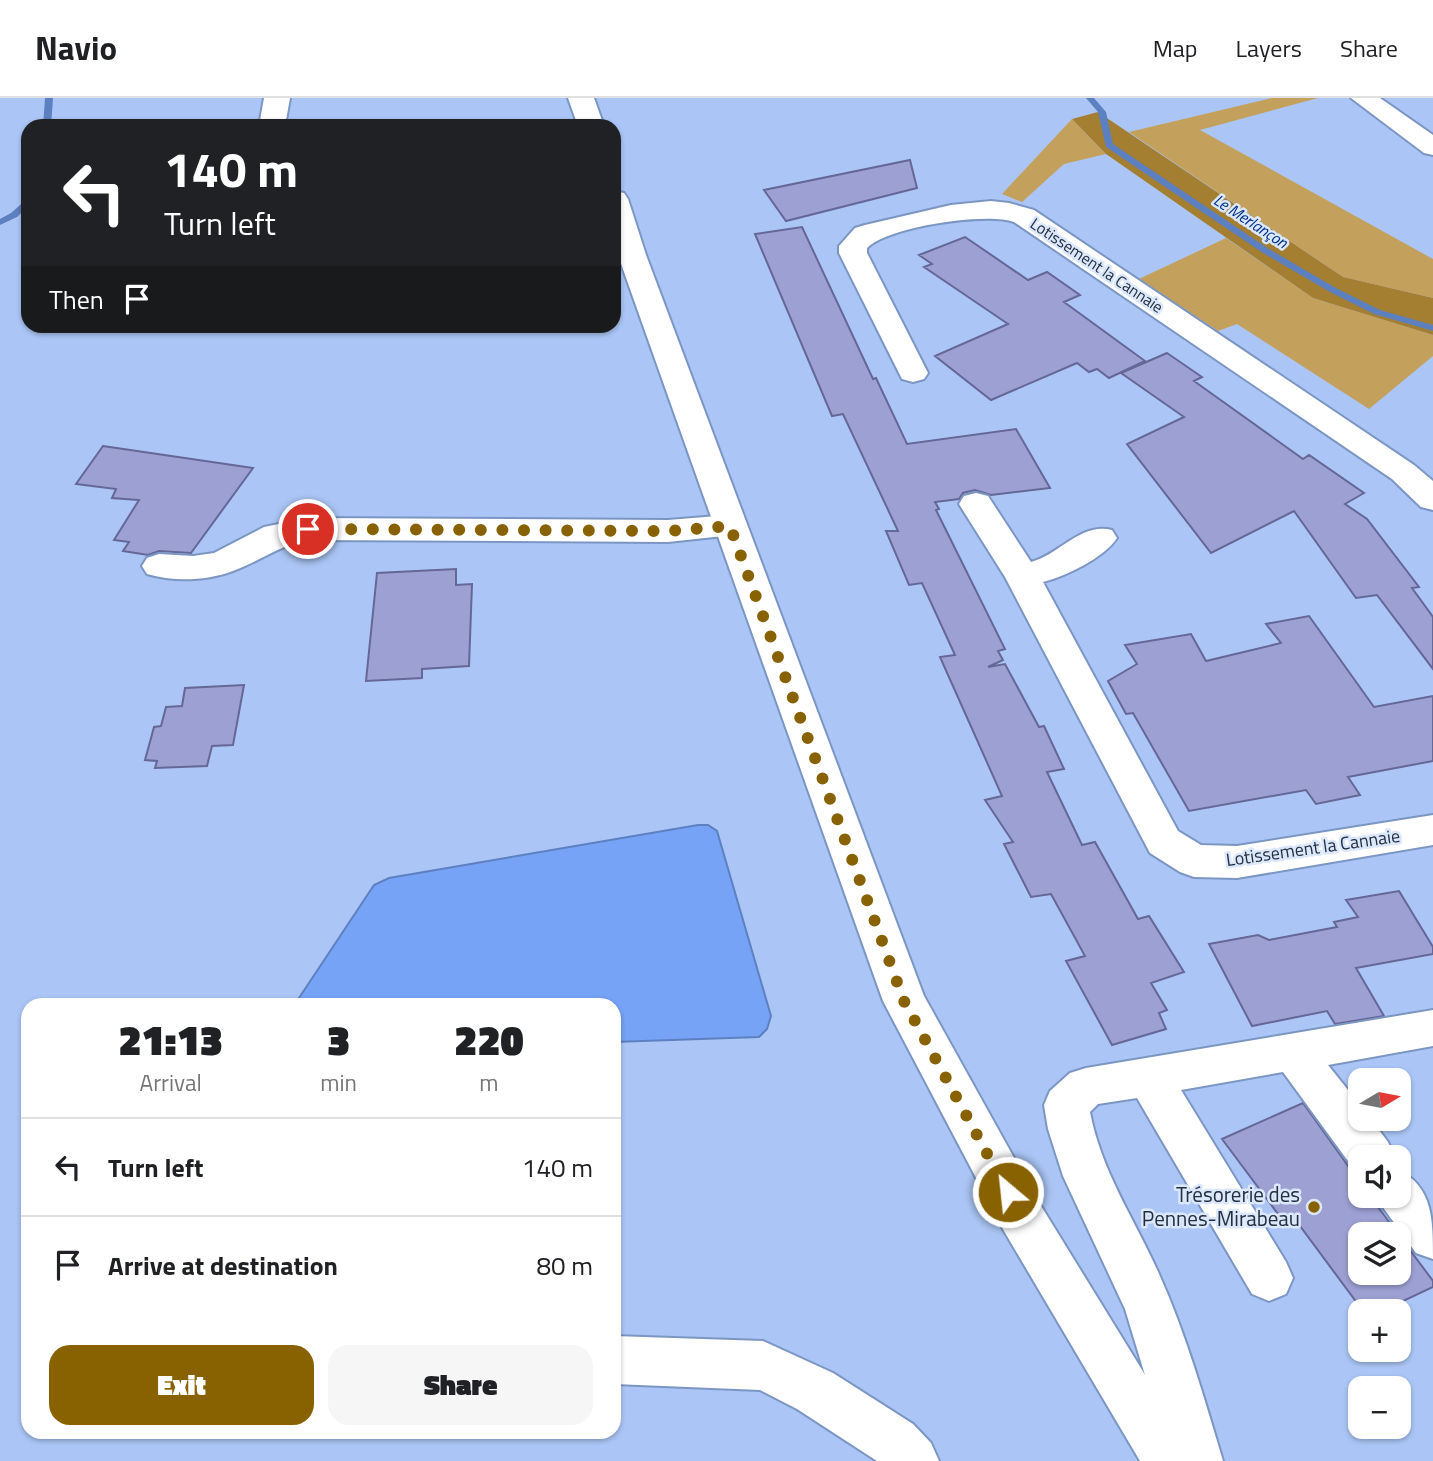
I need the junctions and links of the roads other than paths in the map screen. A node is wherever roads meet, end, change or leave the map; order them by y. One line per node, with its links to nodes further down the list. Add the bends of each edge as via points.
1 (277, 98): 4 (street)
2 (581, 98): 5 (street)
3 (1364, 98): 6 (street)
4 (273, 119)
5 (589, 119)
6 (1433, 146)
7 (621, 221): 11 (street)
8 (913, 373): 9 (street, Lotissement la Cannaie, via 853,246 875,231 979,209 1005,208 1024,216 1324,417 1403,472)
9 (1433, 499)
10 (976, 504): 14 (street, Lotissement la Cannaie)
11 (730, 526): 13 (street, via 668,531 308,529 276,534 222,563 193,568); 25 (street, via 904,1001 1021,1216)
12 (1100, 538): 14 (street, via 1053,568)
13 (159, 566)
14 (1021, 576): 15 (street, Lotissement la Cannaie, via 1164,842 1194,861 1237,862)
15 (1433, 830)
16 (1433, 1028): 17 (street)
17 (1293, 1052): 18 (street); 19 (street)
18 (1149, 1077): 22 (street); 26 (street, via 1086,1087 1066,1105 1070,1134 1141,1288)
19 (1363, 1145)
20 (1411, 1208): 21 (street)
21 (1433, 1237)
22 (1269, 1278)
23 (621, 1360): 24 (street, via 764,1366 826,1398 895,1442)
24 (913, 1461)
25 (1169, 1461)
26 (1197, 1461)

